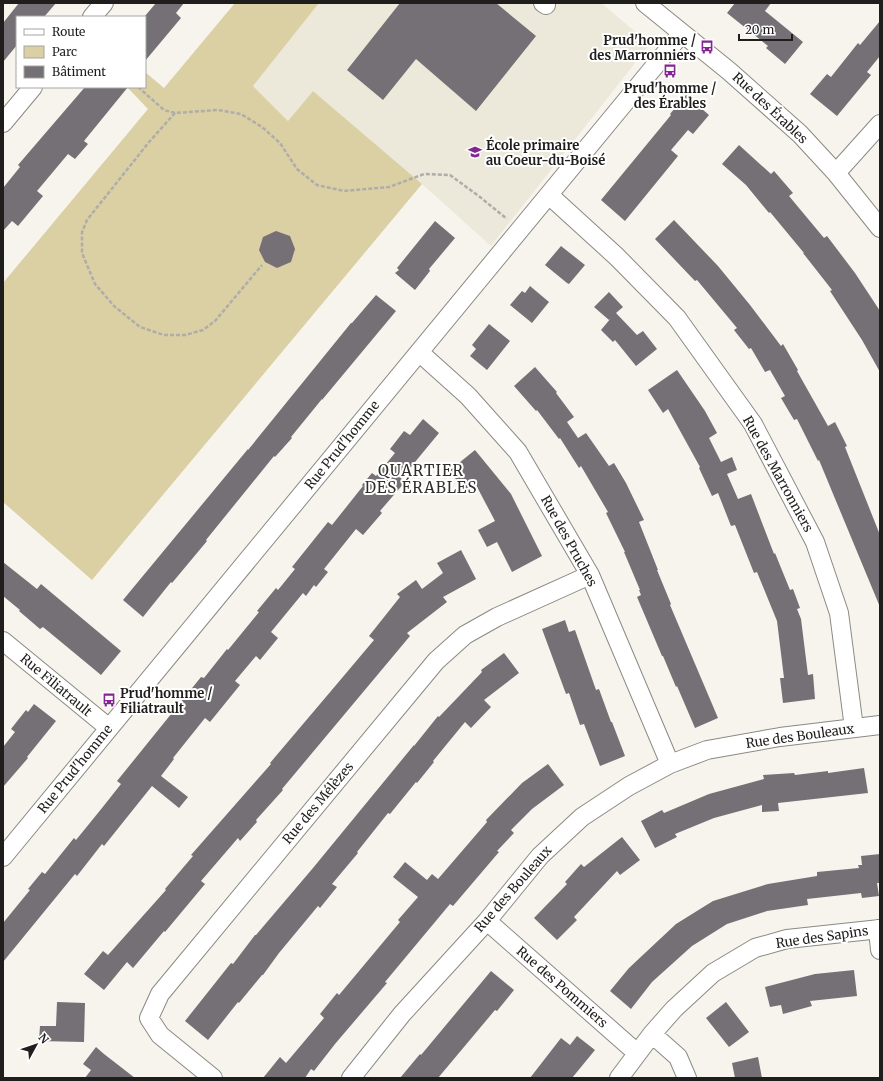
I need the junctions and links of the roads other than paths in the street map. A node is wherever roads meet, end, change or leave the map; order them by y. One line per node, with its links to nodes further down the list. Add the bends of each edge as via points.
1 (104, 3): 3 (street)
2 (645, 3): 4 (street, Rue des Érables)
3 (93, 16)
4 (682, 33): 8 (street, Rue des Érables, via 800,134); 9 (street, Rue Prud'homme)
5 (32, 88): 6 (street)
6 (3, 123)
7 (880, 124): 8 (street)
8 (836, 173): 10 (street, Rue des Érables)
9 (549, 195): 11 (street, Rue Prud'homme); 16 (street, Rue des Marronniers, via 617,257 677,318 754,424 815,542 839,613)
10 (880, 228)
11 (419, 352): 12 (street, Rue des Pruches, via 468,396 518,452); 15 (street, Rue Prud'homme)
12 (590, 575): 17 (street, Rue des Pruches); 24 (street, Rue des Mélèzes, via 497,617 465,635 436,661 160,994 149,1018 160,1035)
13 (3, 641): 15 (street, Rue Filiatrault)
14 (880, 725): 16 (street, Rue des Bouleaux)
15 (109, 728): 18 (street, Rue Prud'homme)
16 (854, 728): 17 (street, Rue des Bouleaux, via 780,737 707,750)
17 (670, 764): 19 (street, Rue des Bouleaux, via 629,786 582,817 540,856)
18 (3, 857)
19 (487, 921): 23 (street, Rue des Pommiers); 25 (street, Rue des Bouleaux, via 402,1014)
20 (879, 929): 21 (street); 22 (street, Rue des Sapins, via 787,939 755,948 713,973)
21 (880, 950)
22 (652, 1034): 23 (street, Rue des Sapins); 27 (street, via 678,1057)
23 (637, 1053): 26 (street, Rue des Sapins)
24 (213, 1078)
25 (351, 1078)
26 (619, 1078)
27 (687, 1078)

